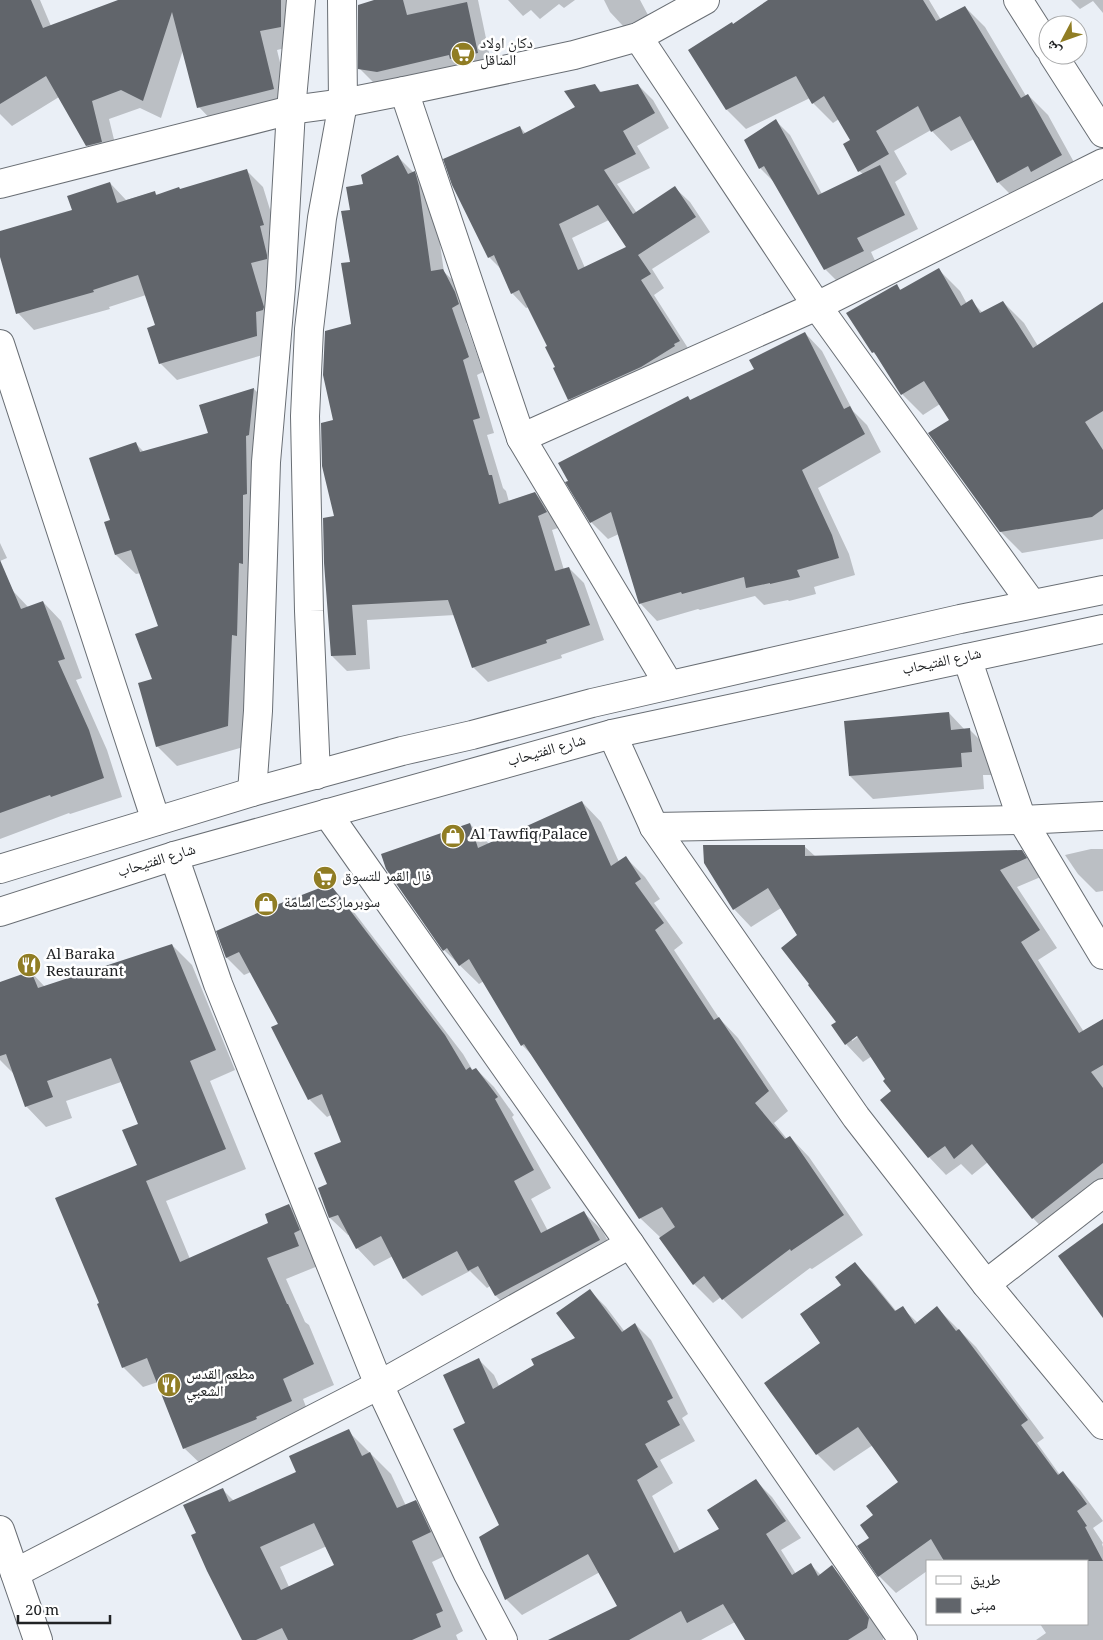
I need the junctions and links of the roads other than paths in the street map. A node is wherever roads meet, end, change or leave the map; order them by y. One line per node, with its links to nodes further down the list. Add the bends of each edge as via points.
1 (705, 0): 6 (main road)
2 (1018, 0): 5 (main road)
3 (301, 3): 4 (main road); 10 (main road)
4 (341, 4): 9 (main road)
5 (1038, 31)
6 (638, 37): 8 (main road, via 574,55); 14 (main road)
7 (1059, 65): 11 (main road)
8 (404, 91): 9 (main road); 16 (main road)
9 (343, 103): 10 (main road); 17 (main road, via 322,218 309,330 305,416)
10 (292, 110): 13 (main road); 18 (main road)
11 (1103, 133)
12 (1103, 163): 14 (main road)
13 (0, 184)
14 (817, 306): 16 (main road); 20 (main road)
15 (0, 344): 30 (main road)
16 (521, 438): 23 (main road)
17 (307, 508): 18 (main road); 25 (main road)
18 (264, 510): 26 (main road, via 258,710)
19 (1103, 590): 20 (main road)
20 (1032, 604): 23 (main road)
21 (1103, 630): 22 (main road, شارع الفتيحاب)
22 (967, 658): 24 (main road, شارع الفتيحاب); 29 (main road)
23 (669, 685): 25 (main road)
24 (612, 734): 27 (main road, شارع الفتيحاب); 31 (main road)
25 (316, 775): 26 (main road)
26 (252, 792): 30 (main road)
27 (327, 813): 32 (main road, شارع الفتيحاب); 37 (main road)
28 (1103, 816): 29 (main road)
29 (1022, 820): 31 (main road); 35 (main road)
30 (156, 821): 33 (main road)
31 (654, 828): 38 (main road, via 856,1117)
32 (174, 856): 34 (main road, شارع الفتيحاب); 39 (main road, via 218,984)
33 (0, 869)
34 (0, 912)
35 (1103, 955)
36 (1103, 1193): 38 (main road)
37 (630, 1244): 39 (main road); 43 (main road)
38 (986, 1284): 40 (main road)
39 (380, 1384): 42 (main road); 45 (main road, via 468,1574)
40 (1103, 1425)
41 (0, 1530): 42 (main road)
42 (15, 1573): 44 (main road)
43 (897, 1638)
44 (38, 1640)
45 (503, 1640)

